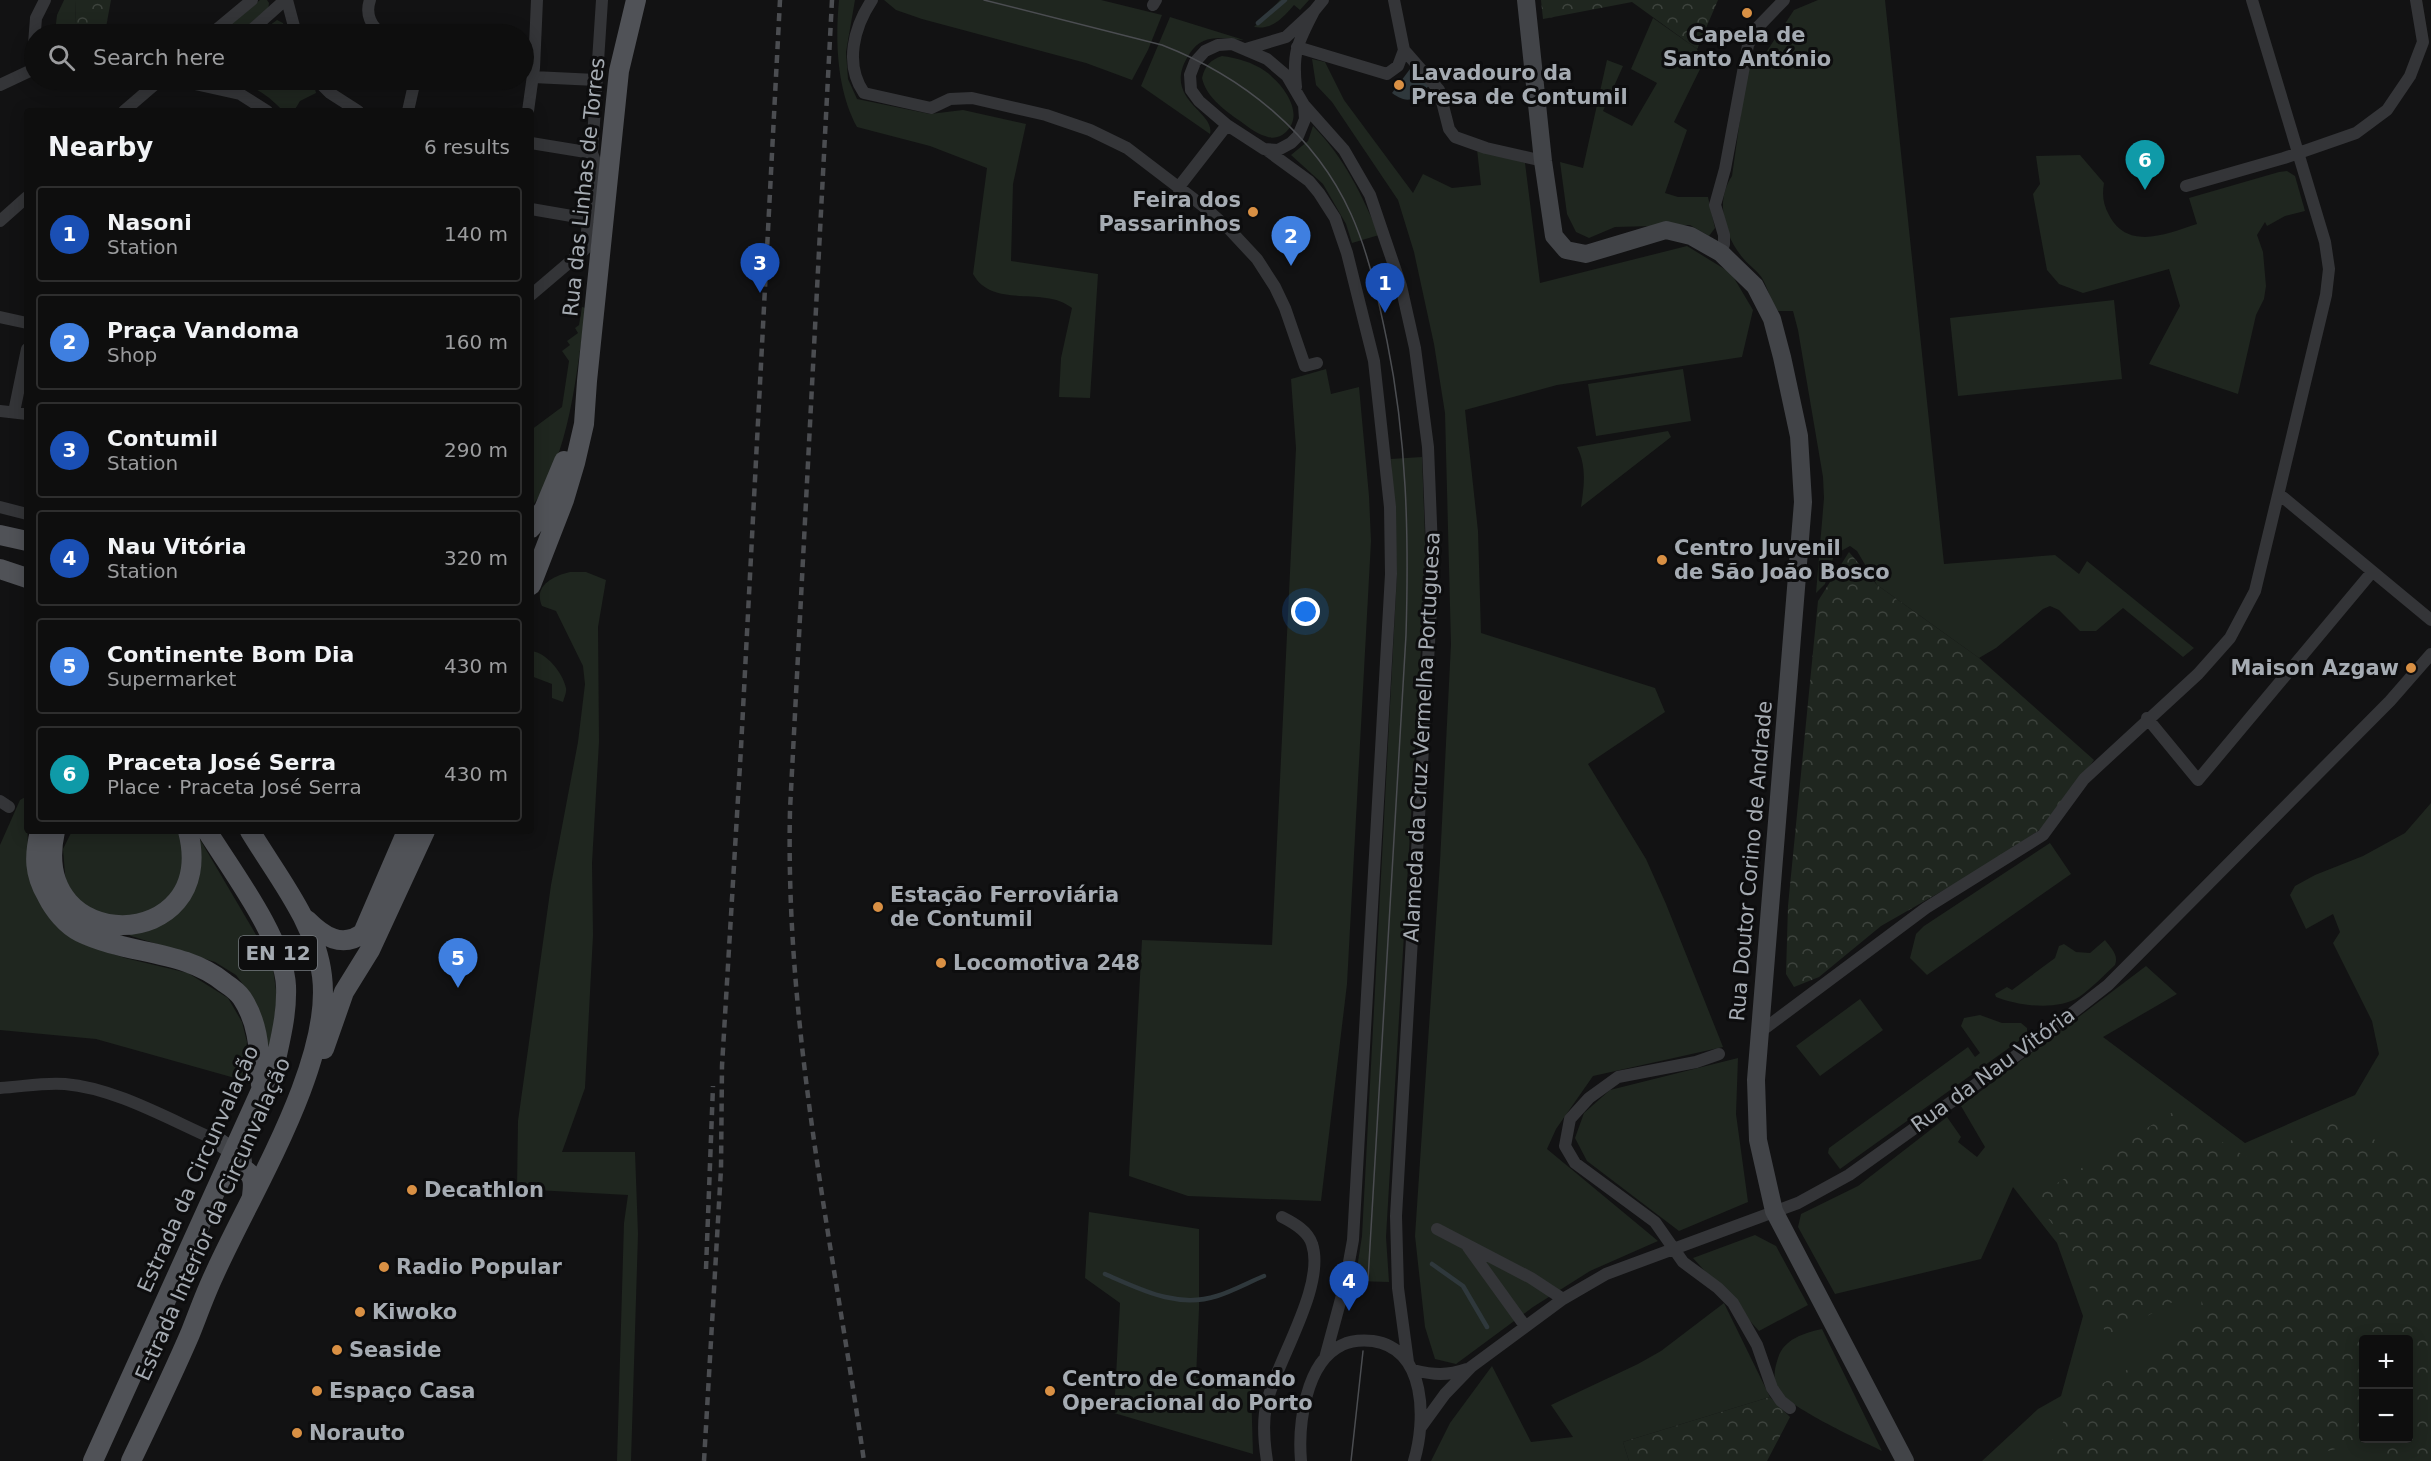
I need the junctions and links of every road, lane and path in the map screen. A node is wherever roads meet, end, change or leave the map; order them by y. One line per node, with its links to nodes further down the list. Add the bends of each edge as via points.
1 (45, 0): 16 (street)
2 (252, 0): 17 (street)
3 (286, 0): 18 (street); 19 (street)
4 (370, 0): 20 (street)
5 (537, 0): 21 (street)
6 (602, 0): 28 (street)
7 (636, 0): 60 (main road, Rua das Linhas de Torres, via 619,71)
8 (872, 0): 49 (street, via 861,17 854,54 856,81 864,93 931,108 950,99 972,98 1046,115 1127,148)
9 (1323, 0): 15 (street)
10 (1394, 0): 25 (street)
11 (1526, 0): 47 (street, Rua Doutor Corino de Andrade)
12 (1784, 0): 54 (street, via 1757,28 1748,45 1715,205 1724,235)
13 (2253, 0): 46 (street)
14 (2416, 0): 22 (street)
15 (1314, 11): 23 (street); 24 (street, via 1286,37)
16 (36, 24)
17 (223, 24)
18 (259, 24)
19 (293, 24)
20 (371, 24)
21 (534, 30)
22 (2427, 41): 46 (street, via 2387,110 2356,133)
23 (1297, 47): 25 (street, via 1387,74 1398,66); 30 (street, via 1293,62)
24 (1246, 49): 30 (street, via 1267,59); 42 (street, via 1218,45 1202,54 1190,75 1191,90)
25 (1404, 50): 47 (street, via 1439,90 1449,129 1455,137)
26 (534, 71): 28 (street)
27 (24, 73): 29 (street)
28 (596, 80): 45 (street)
29 (0, 85)
30 (1296, 88): 36 (street)
31 (148, 90): 37 (street)
32 (225, 90): 38 (street)
33 (327, 90): 39 (street)
34 (413, 90): 40 (street)
35 (529, 90): 41 (street)
36 (1304, 105): 44 (street, via 1305,119 1298,136 1278,150); 103 (street, Alameda da Cruz Vermelha Portuguesa, via 1344,150 1370,195 1401,286 1428,447 1433,574 1396,1216 1398,1288)
37 (127, 108)
38 (262, 108)
39 (353, 108)
40 (409, 108)
41 (528, 108)
42 (1227, 125): 44 (street); 49 (street)
43 (534, 143): 45 (street)
44 (1264, 149): 102 (street, Alameda da Cruz Vermelha Portuguesa, via 1309,181 1335,218 1373,353 1390,507 1391,574 1353,1240)
45 (592, 153): 52 (street, via 595,161)
46 (2299, 153): 48 (street); 63 (street, via 2329,269)
47 (1543, 161): 54 (street, Rua Doutor Corino de Andrade, via 1554,236 1566,250 1586,254 1666,230 1691,236)
48 (2186, 186)
49 (1178, 188): 58 (street, via 1229,229 1257,259 1285,308 1305,366)
50 (24, 200): 53 (street)
51 (534, 210): 52 (street)
52 (589, 219): 55 (street, via 585,249)
53 (0, 221)
54 (1721, 253): 84 (street, Rua Doutor Corino de Andrade, via 1755,286 1772,319 1799,436 1803,502)
55 (534, 292)
56 (0, 317): 57 (street)
57 (24, 322)
58 (1317, 363)
59 (24, 381): 62 (street)
60 (587, 381): 66 (main road, Rua das Linhas de Torres, via 562,465); 72 (main road, Rua das Linhas de Torres, via 584,424 575,463)
61 (0, 411): 62 (street)
62 (21, 413)
63 (2279, 494): 70 (street); 75 (street, via 2255,591 2230,638 2198,674)
64 (0, 507): 65 (street)
65 (24, 513)
66 (534, 524)
67 (0, 535): 68 (main road)
68 (24, 540)
69 (0, 569): 71 (main road)
70 (2372, 572): 73 (street); 75 (street, via 2198,780)
71 (24, 577)
72 (534, 577)
73 (2431, 620)
74 (2431, 654): 95 (street, Rua da Nau Vitória, via 2390,701 2108,985 2031,1046 1849,1175 1798,1203)
75 (2147, 718): 84 (street, via 2084,778 2043,835 1926,909)
76 (39, 834): 87 (main road, via 35,853 40,885 55,911 79,932 188,962 215,974 242,996 255,1024)
77 (54, 834): 78 (main road, via 53,876 67,901 88,918 108,926 142,924 167,912 188,885 193,850)
78 (189, 834)
79 (209, 834): 87 (main road, Estrada da Circunvalação / EN 12, via 279,954 286,984 286,1015 277,1055)
80 (252, 834): 83 (main road, Estrada Interior da Circunvalação / EN 12)
81 (406, 834): 83 (main road, via 367,926 356,938 341,941 325,936)
82 (424, 834): 88 (main road, via 370,950 344,992 320,1058)
83 (300, 914): 88 (main road, Estrada Interior da Circunvalação / EN 12, via 316,947 324,995 319,1032)
84 (1760, 1032): 95 (street, Rua Doutor Corino de Andrade, via 1755,1080 1758,1140)
85 (1719, 1054): 99 (street, via 1618,1077 1589,1098 1570,1119 1565,1146 1575,1163 1654,1222)
86 (0, 1088): 90 (street, via 64,1084 90,1089 114,1095)
87 (262, 1089): 89 (main road, Estrada da Circunvalação)
88 (288, 1122): 94 (main road, Estrada Interior da Circunvalação)
89 (243, 1131): 90 (street); 91 (main road, Estrada da Circunvalação)
90 (216, 1140): 91 (street)
91 (233, 1151): 92 (street); 93 (main road, Estrada da Circunvalação)
92 (252, 1175): 93 (main road, via 238,1167); 94 (main road)
93 (221, 1178): 107 (main road, Estrada da Circunvalação)
94 (252, 1196): 108 (main road, Estrada Interior da Circunvalação)
95 (1774, 1211): 99 (street, Rua da Nau Vitória); 112 (street, Rua Doutor Corino de Andrade)
96 (1282, 1216): 109 (street, via 1300,1227 1312,1244 1314,1268 1305,1304 1266,1402)
97 (1437, 1228): 98 (street)
98 (1465, 1243): 100 (street); 101 (street)
99 (1672, 1249): 100 (street, Rua da Nau Vitória, via 1606,1274); 105 (street, via 1733,1304 1758,1345 1772,1388)
100 (1563, 1299): 101 (street, Rua da Nau Vitória)
101 (1525, 1326): 104 (street, Rua da Nau Vitória)
102 (1325, 1358): 103 (street, via 1341,1345 1362,1340 1383,1343 1401,1353); 110 (street, Alameda da Cruz Vermelha Portuguesa, via 1303,1408)
103 (1411, 1366): 104 (street, Rua da Nau Vitória, via 1439,1375); 106 (street, Alameda da Cruz Vermelha Portuguesa, via 1420,1400)
104 (1471, 1367): 106 (street, Rua da Nau Vitória)
105 (1790, 1408)
106 (1421, 1427): 111 (street)
107 (93, 1461)
108 (131, 1461)
109 (1267, 1461)
110 (1301, 1461)
111 (1414, 1461)
112 (1905, 1461)

